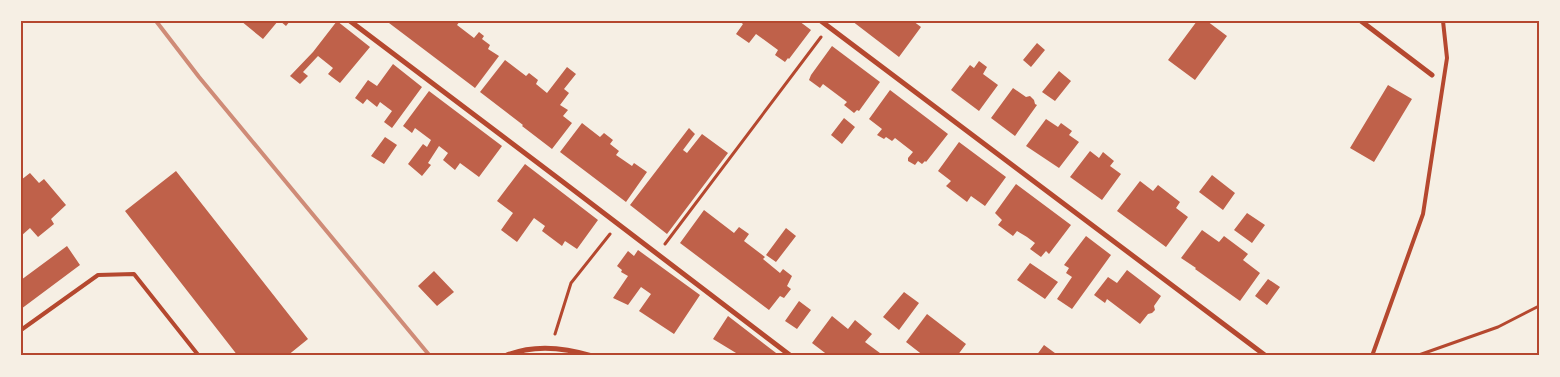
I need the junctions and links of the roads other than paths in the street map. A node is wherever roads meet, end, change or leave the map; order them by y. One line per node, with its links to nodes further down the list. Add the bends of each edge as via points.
1 (350, 21): 10 (street)
2 (821, 21): 11 (street)
3 (1361, 21): 5 (street)
4 (1443, 21): 12 (lane, via 1447,58 1423,214)
5 (1432, 75)
6 (21, 330): 7 (lane, via 98,275 134,274)
7 (199, 356)
8 (505, 356): 9 (street, via 551,347)
9 (592, 356)
10 (791, 356)
11 (1266, 356)
12 (1372, 356)

